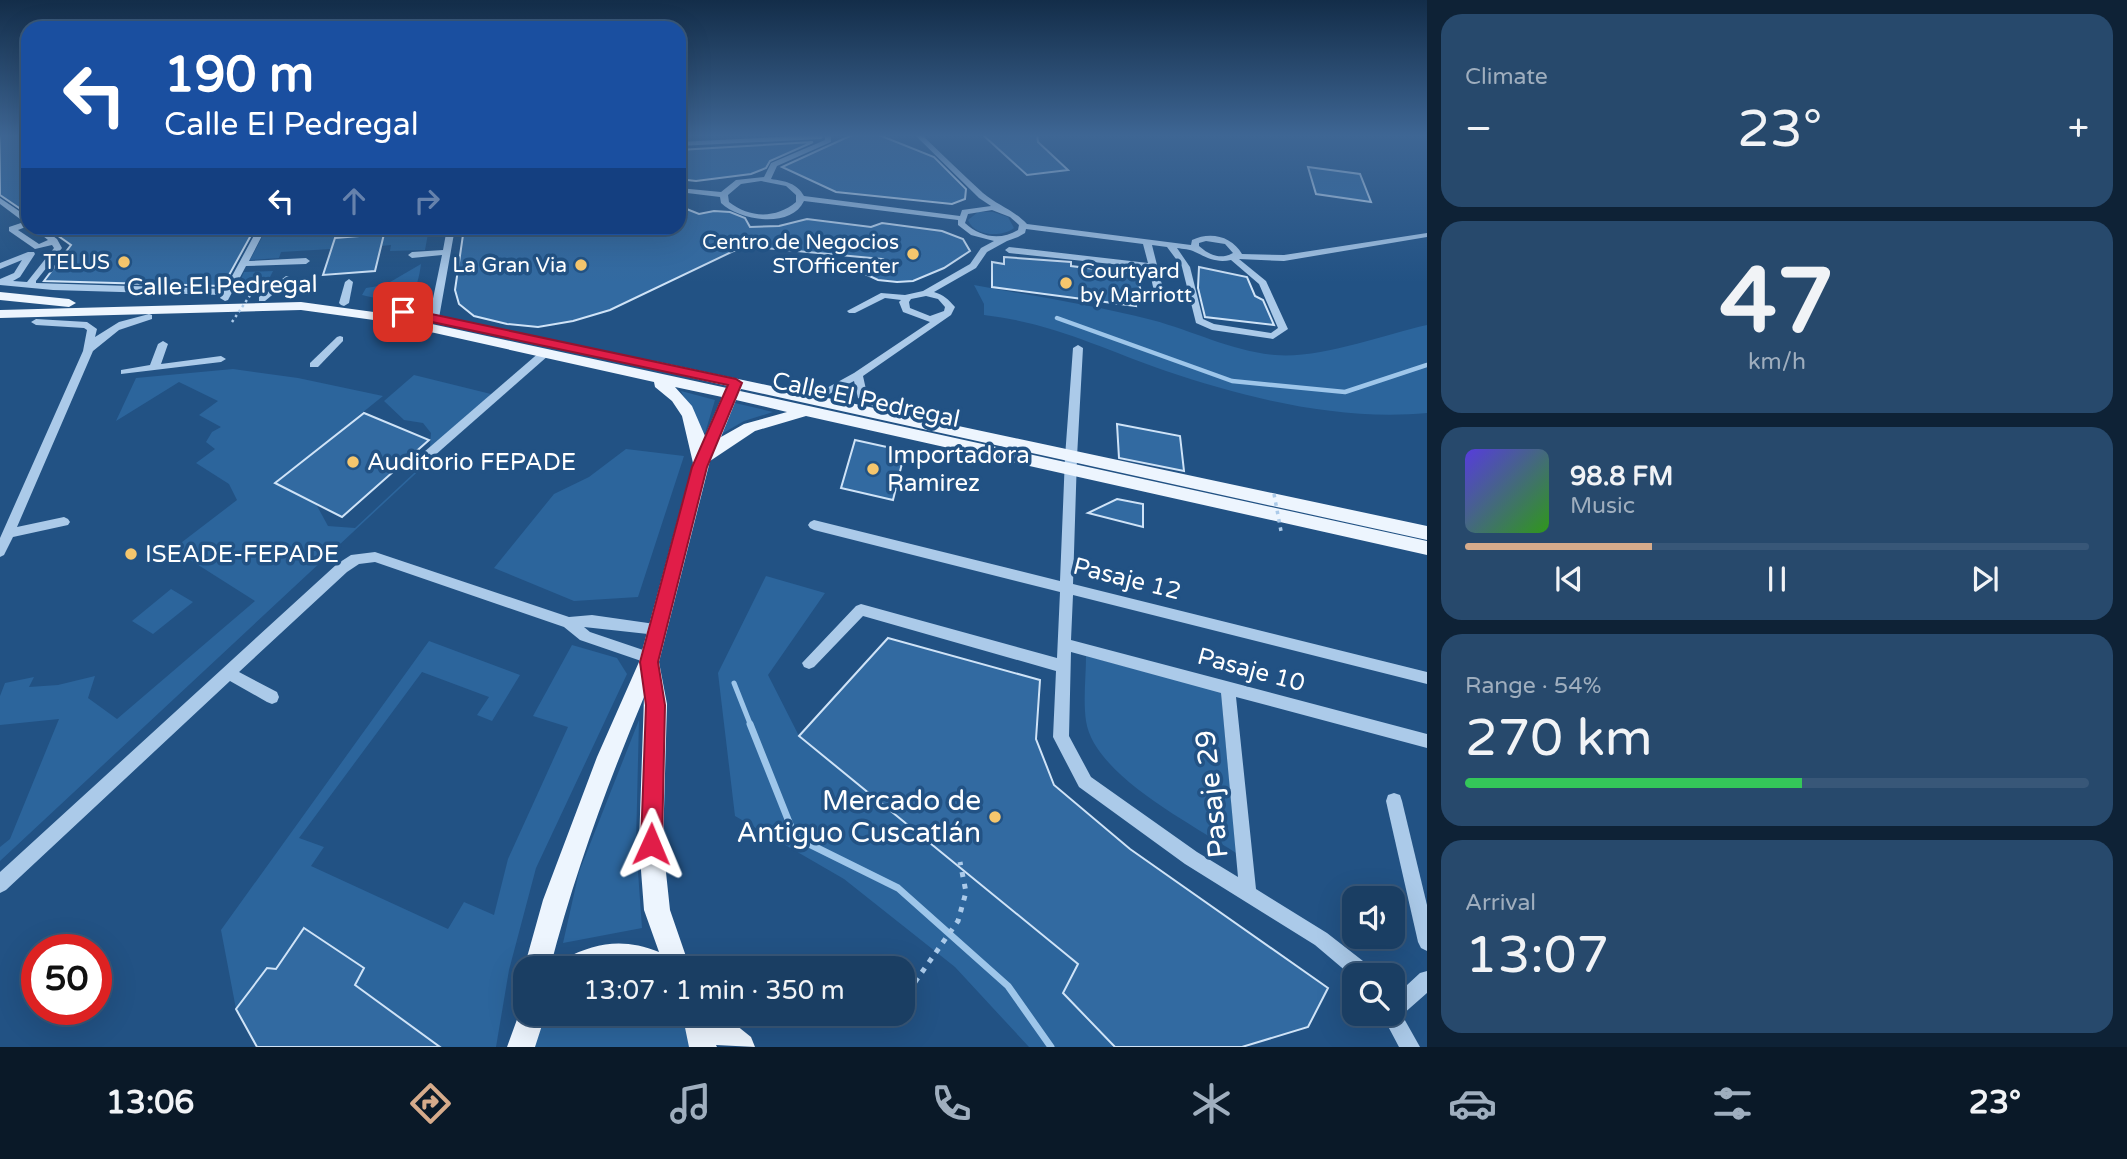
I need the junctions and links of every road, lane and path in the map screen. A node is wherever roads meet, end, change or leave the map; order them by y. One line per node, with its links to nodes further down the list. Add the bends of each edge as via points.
1 (737, 184): 5 (street)
2 (781, 184): 7 (street, via 792,187)
3 (969, 184): 6 (street)
4 (686, 191): 5 (street)
5 (724, 195): 7 (street, via 732,208 760,216 790,211)
6 (982, 196): 9 (street); 10 (street)
7 (801, 198): 12 (street)
8 (0, 200): 11 (street)
9 (972, 209): 10 (street); 12 (street)
10 (1003, 211): 14 (street)
11 (21, 216)
12 (960, 218): 16 (street)
13 (21, 225): 15 (street)
14 (1024, 226): 17 (street); 23 (street, via 1019,234)
15 (12, 229): 18 (street); 27 (street)
16 (966, 229): 23 (street); 29 (street)
17 (1068, 232): 25 (street); 34 (street)
18 (0, 233)
19 (46, 235): 24 (street)
20 (258, 235): 37 (street)
21 (450, 235): 31 (street)
22 (1427, 235): 35 (street, via 1284,258)
23 (1004, 239): 29 (street)
24 (54, 241): 27 (street); 43 (street, via 58,248)
25 (1147, 242): 26 (street); 39 (street)
26 (1170, 245): 28 (street); 35 (street, via 1186,267 1199,321 1212,327 1273,336 1279,333 1283,328 1263,282)
27 (35, 248): 33 (street); 38 (street); 44 (street, via 17,275)
28 (1196, 248): 35 (street, via 1210,257); 35 (street, via 1198,240 1215,239 1234,246)
29 (984, 250): 41 (street, via 976,263)
30 (1009, 250): 34 (street)
31 (446, 252): 32 (street); 59 (street)
32 (412, 255)
33 (0, 257)
34 (1069, 257): 39 (street)
35 (1235, 257)
36 (306, 261): 37 (street)
37 (243, 264): 46 (street)
38 (0, 266)
39 (1153, 267): 50 (street)
40 (286, 279): 48 (street)
41 (949, 281): 45 (street); 49 (street)
42 (349, 282): 52 (street)
43 (33, 285): 44 (street); 46 (street)
44 (0, 287): 53 (main road, Calle El Pedregal)
45 (926, 293): 47 (street); 49 (street)
46 (226, 296): 48 (main road, Calle El Pedregal); 53 (main road, Calle El Pedregal)
47 (907, 298): 54 (street, via 884,295); 55 (street, via 904,305)
48 (255, 300): 52 (main road, Calle El Pedregal); 56 (main road, Calle El Pedregal, via 181,309); 57 (main road); 62 (path, bridge); 68 (main road, Calle El Pedregal, via 339,310)
49 (945, 300): 58 (street, via 950,311)
50 (1161, 301)
51 (0, 303): 53 (main road)
52 (344, 303): 59 (main road, Calle El Pedregal)
53 (82, 304)
54 (852, 310)
55 (908, 311): 58 (street, via 925,318); 63 (street)
56 (0, 314)
57 (149, 317): 61 (main road); 67 (street, via 120,323)
58 (943, 317): 63 (street)
59 (434, 318): 75 (main road, Calle El Pedregal)
60 (0, 321): 61 (main road)
61 (36, 322): 67 (street, via 87,325 92,329)
62 (232, 323)
63 (917, 336): 74 (street)
64 (340, 339): 70 (street)
65 (163, 344): 71 (street)
66 (1078, 348): 78 (street)
67 (88, 351): 85 (street)
68 (545, 353): 73 (main road, Calle El Pedregal); 80 (street)
69 (221, 359): 71 (street)
70 (314, 365)
71 (154, 368): 72 (street)
72 (125, 372)
73 (641, 374): 75 (main road, Calle El Pedregal); 79 (main road, via 669,388 682,402 700,443)
74 (858, 375): 76 (street); 77 (street, via 858,390 864,399)
75 (733, 389): 76 (main road, Calle El Pedregal); 79 (main road)
76 (808, 407): 77 (main road, Calle El Pedregal); 78 (main road, Calle El Pedregal); 79 (main road, via 742,429 725,439)
77 (909, 421): 78 (main road, Calle El Pedregal)
78 (1071, 463): 86 (main road, Calle El Pedregal); 87 (main road, Calle El Pedregal); 89 (street)
79 (700, 467): 91 (main road)
80 (413, 468)
81 (1273, 494): 84 (path, bridge)
82 (64, 522): 85 (street)
83 (814, 525): 89 (street, Pasaje 12)
84 (1281, 531)
85 (9, 533): 88 (street)
86 (1427, 534)
87 (1427, 548)
88 (0, 552)
89 (1067, 587): 92 (street); 97 (street, Pasaje 12)
90 (569, 623): 91 (street, via 592,621); 93 (street, via 585,636); 96 (street, via 375,557 363,557 342,568)
91 (657, 629): 93 (main road)
92 (1063, 644): 95 (street); 98 (street, Pasaje 10)
93 (649, 660): 106 (main road, via 555,900); 109 (main road, via 656,705 651,844 657,910)
94 (809, 663): 95 (street, via 861,610)
95 (1062, 666): 104 (street, via 1062,737 1085,782)
96 (228, 673): 99 (street); 103 (street)
97 (1427, 678)
98 (1228, 688): 100 (street, Pasaje 10); 104 (street, Pasaje 29)
99 (272, 698)
100 (1427, 741)
101 (1394, 801): 105 (street)
102 (960, 862): 112 (path, via 966,892 958,921)
103 (0, 884)
104 (1248, 894): 110 (street)
105 (1427, 942)
106 (540, 956)
107 (610, 956): 108 (main road)
108 (635, 956)
109 (673, 956)
110 (1351, 963)
111 (1427, 980): 113 (street)
112 (915, 982)
113 (1405, 1000)
114 (528, 1026): 118 (main road)
115 (699, 1026): 119 (main road)
116 (714, 1026): 120 (main road)
117 (1398, 1026): 121 (street)
118 (521, 1047)
119 (703, 1047)
120 (741, 1047)
121 (1410, 1047)

